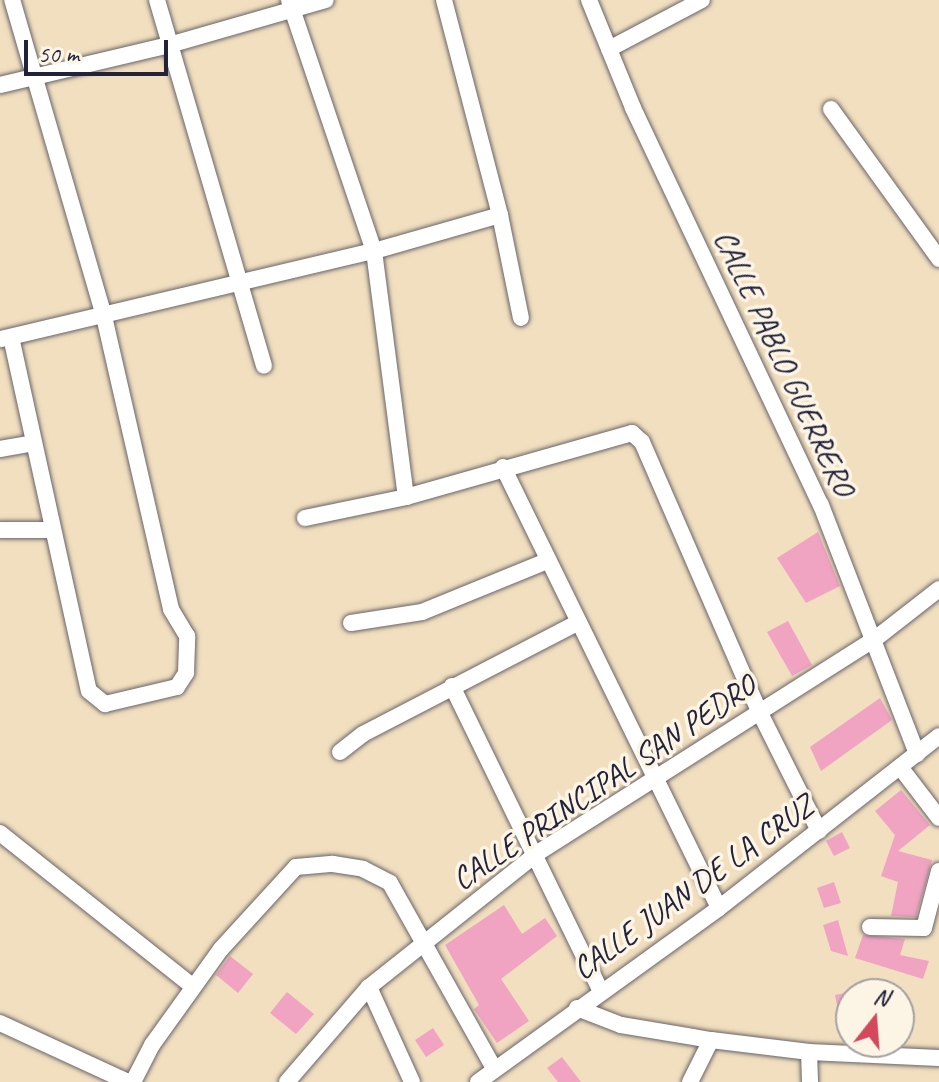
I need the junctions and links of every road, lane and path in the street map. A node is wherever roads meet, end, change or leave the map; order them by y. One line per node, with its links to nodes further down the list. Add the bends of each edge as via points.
1 (12, 0): 10 (street)
2 (157, 0): 8 (street)
3 (326, 0): 7 (street)
4 (444, 0): 13 (street)
5 (589, 0): 9 (street, CALLE PABLO GUERRERO)
6 (702, 0): 9 (street)
7 (291, 5): 8 (street); 14 (street)
8 (169, 45): 10 (street); 16 (street)
9 (609, 49): 32 (street, CALLE PABLO GUERRERO, via 821,505)
10 (35, 76): 11 (street); 17 (street)
11 (0, 85)
12 (831, 109): 15 (street)
13 (500, 215): 14 (street); 18 (street)
14 (374, 251): 16 (street); 24 (street)
15 (939, 259)
16 (237, 282): 17 (street); 20 (street)
17 (104, 316): 19 (street); 27 (street, via 171,609 187,636 183,683 105,704 89,691)
18 (521, 318)
19 (5, 338): 21 (street)
20 (264, 366)
21 (33, 443): 22 (street); 27 (street)
22 (0, 449)
23 (503, 467): 24 (street); 28 (street); 34 (street, via 632,433 642,442)
24 (406, 497): 25 (street)
25 (305, 518)
26 (0, 530): 27 (street)
27 (51, 530)
28 (547, 561): 30 (street); 31 (street, via 422,612)
29 (939, 589): 32 (street, CALLE PRINCIPAL SAN PEDRO)
30 (579, 622): 33 (street); 39 (street)
31 (351, 623)
32 (875, 639): 34 (street, CALLE PRINCIPAL SAN PEDRO); 37 (street, CALLE PABLO GUERRERO)
33 (452, 686): 36 (street); 43 (street)
34 (759, 711): 39 (street, CALLE PRINCIPAL SAN PEDRO); 41 (street)
35 (939, 736): 37 (street, CALLE JUAN DE LA CRUZ)
36 (340, 752)
37 (917, 754): 38 (street, CALLE JUAN DE LA CRUZ)
38 (900, 767): 40 (street); 41 (street, CALLE JUAN DE LA CRUZ)
39 (656, 779): 43 (street, CALLE PRINCIPAL SAN PEDRO); 45 (street)
40 (939, 818)
41 (819, 831): 45 (street, CALLE JUAN DE LA CRUZ)
42 (0, 833): 48 (street)
43 (536, 854): 47 (street, CALLE PRINCIPAL SAN PEDRO); 50 (street)
44 (939, 871): 46 (street, via 924,928)
45 (719, 908): 50 (street, CALLE JUAN DE LA CRUZ)
46 (870, 927)
47 (423, 942): 48 (street, via 390,883 363,869 333,864 296,867); 49 (street, CALLE PRINCIPAL SAN PEDRO); 56 (street)
48 (191, 985): 57 (street)
49 (369, 987): 58 (street, CALLE PRINCIPAL SAN PEDRO); 59 (street)
50 (601, 991): 51 (street, CALLE JUAN DE LA CRUZ)
51 (577, 1008): 53 (street, via 621,1025); 56 (street, CALLE JUAN DE LA CRUZ)
52 (0, 1023): 57 (street)
53 (711, 1040): 54 (street); 61 (street)
54 (809, 1052): 55 (street); 62 (street)
55 (939, 1058)
56 (494, 1068): 60 (street, CALLE JUAN DE LA CRUZ)
57 (131, 1082)
58 (287, 1082)
59 (412, 1082)
60 (478, 1082)
61 (690, 1082)
62 (810, 1082)

